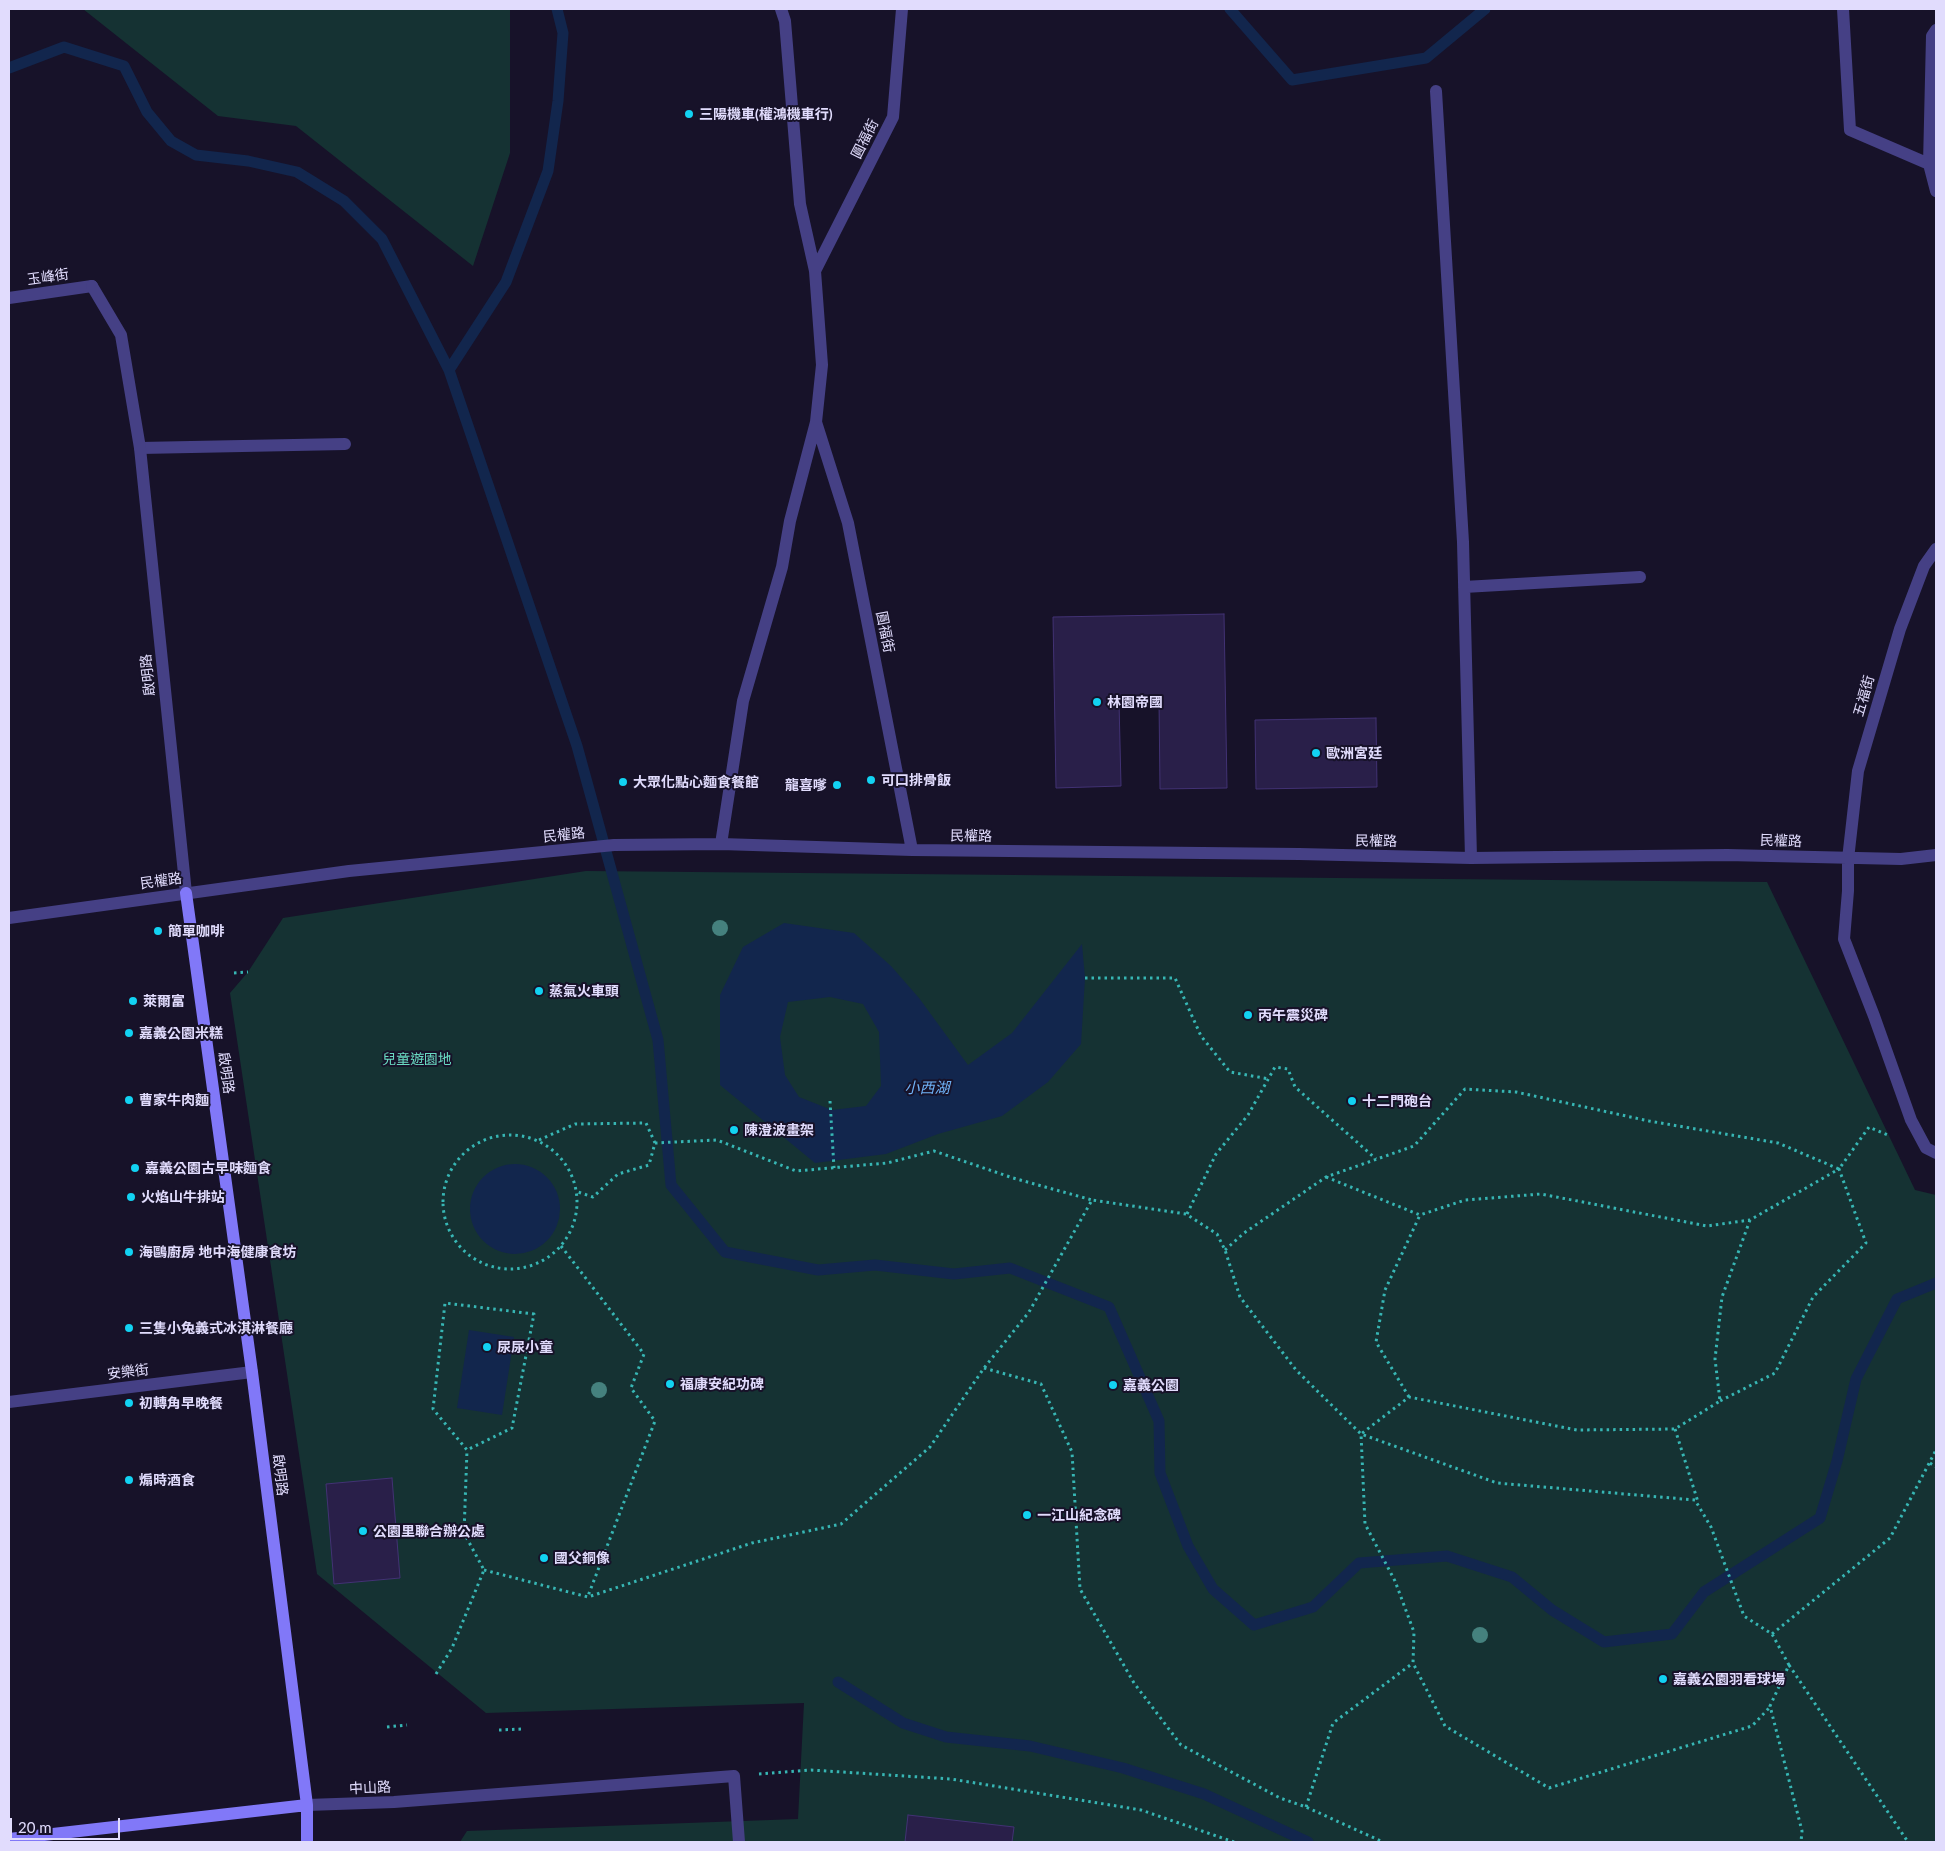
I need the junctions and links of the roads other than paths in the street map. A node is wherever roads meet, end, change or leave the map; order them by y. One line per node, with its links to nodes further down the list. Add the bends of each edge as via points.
1 (782, 9): 8 (street, 圓福街, via 800,204)
2 (902, 9): 8 (street, 圓福街, via 893,117)
3 (1843, 9): 6 (street, via 1850,130)
4 (1936, 30): 6 (street, via 1932,36)
5 (1436, 91): 16 (street)
6 (1929, 164): 7 (street)
7 (1936, 191)
8 (815, 271): 11 (street, 圓福街, via 822,365)
9 (92, 286): 10 (street, 玉峰街); 13 (street, 啟明路, via 121,335)
10 (9, 298)
11 (816, 422): 17 (street, 圓福街, via 790,521 782,567 743,702); 18 (street, 圓福街, via 848,523)
12 (345, 444): 13 (street)
13 (140, 448): 22 (street, 啟明路)
14 (1936, 549): 21 (street, 五福街, via 1924,566 1900,629 1858,771)
15 (1640, 577): 16 (street)
16 (1464, 587): 20 (street)
17 (721, 844): 18 (street, 民權路); 22 (street, 民權路, via 604,846 349,871)
18 (912, 850): 20 (street, 民權路)
19 (1936, 855): 21 (street, 民權路)
20 (1471, 858): 21 (street, 民權路, via 1727,855)
21 (1848, 859): 24 (street, 五福街, via 1844,939 1911,1120 1926,1148)
22 (186, 893): 23 (street, 民權路); 25 (street, 啟明路)
23 (9, 918)
24 (1936, 1153)
25 (252, 1372): 26 (street, 安樂街); 27 (street, 啟明路)
26 (9, 1402)
27 (306, 1805): 28 (street, 中山路); 29 (street, 啟明路); 30 (street, 中山路, via 394,1802 734,1776)
28 (9, 1839)
29 (307, 1842)
30 (739, 1842)

